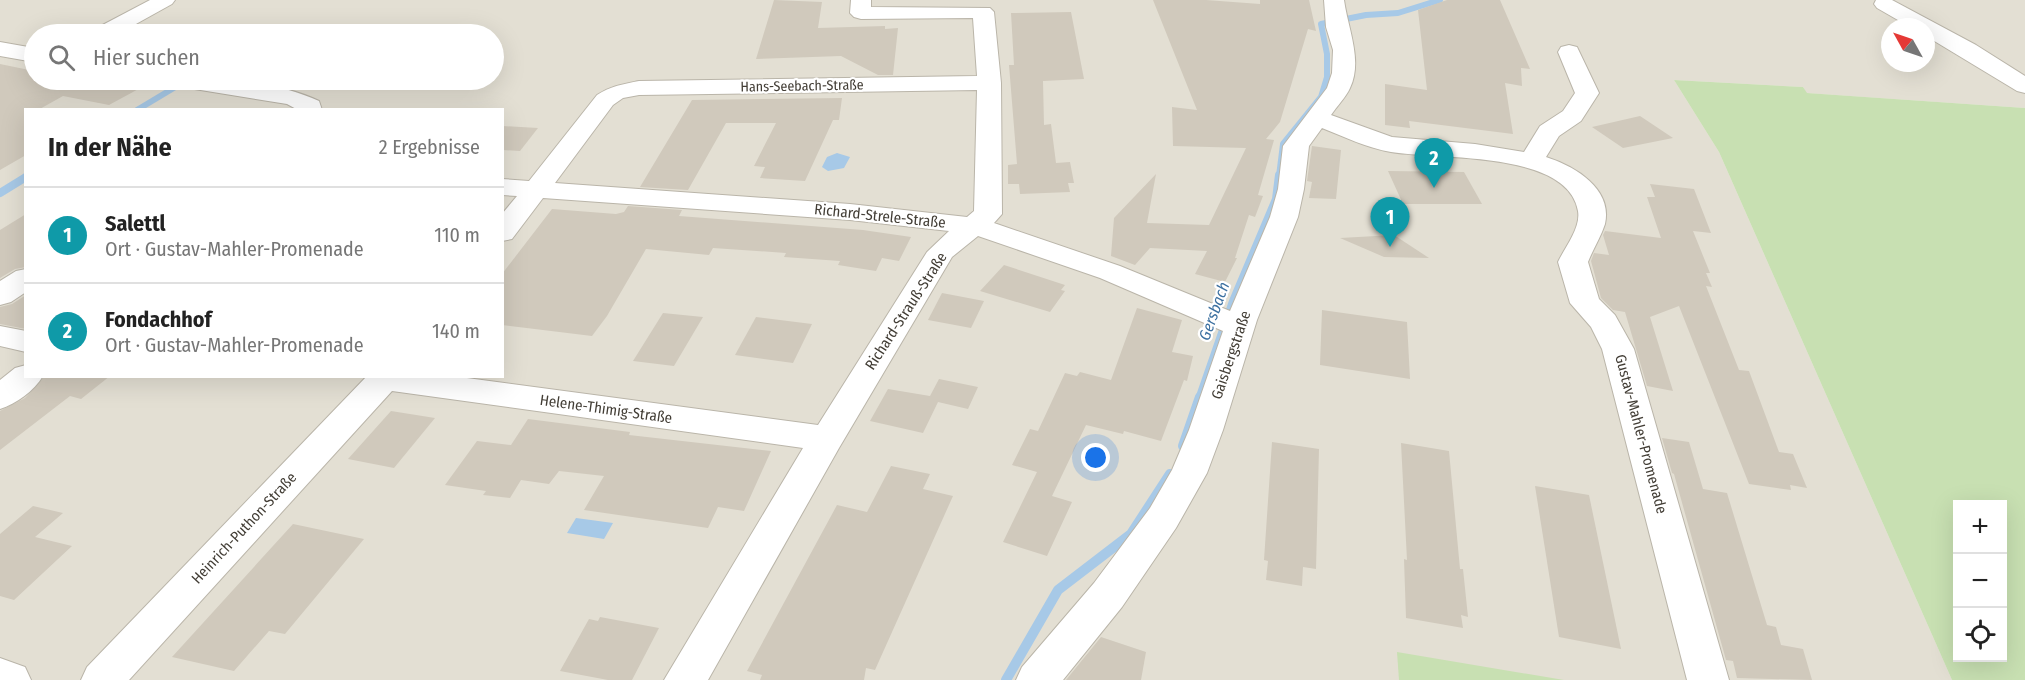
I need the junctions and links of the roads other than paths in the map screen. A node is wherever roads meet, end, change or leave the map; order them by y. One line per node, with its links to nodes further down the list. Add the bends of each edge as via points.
1 (165, 0): 6 (street)
2 (861, 0): 10 (street, Richard-Strauß-Straße, via 861,13 983,12)
3 (1914, 1): 4 (street)
4 (1876, 2): 11 (street, via 1968,50)
5 (1336, 15): 14 (street, Gaisbergstraße, via 1344,50 1344,73 1338,89)
6 (121, 24)
7 (0, 49): 9 (street)
8 (1569, 52): 15 (street, via 1587,93 1572,117 1549,131)
9 (24, 53)
10 (989, 82): 17 (street, Hans-Seebach-Straße, via 639,88 615,93 605,100); 18 (street, Richard-Strauß-Straße, via 988,214)
11 (2025, 86)
12 (244, 90): 13 (street, via 293,98)
13 (310, 108)
14 (1315, 118): 15 (street, Gustav-Mahler-Promenade, via 1389,144); 22 (street, Gaisbergstraße, via 1296,146 1284,217)
15 (1532, 159): 34 (street, Gustav-Mahler-Promenade, via 1580,184 1588,197 1593,212 1573,262 1579,288 1618,349)
16 (504, 187): 17 (street, Richard-Strele-Straße)
17 (537, 190): 18 (street, Richard-Strele-Straße, via 850,212); 19 (street)
18 (975, 226): 22 (street, Richard-Strele-Straße, via 1110,272); 28 (street, Richard-Strauß-Straße, via 941,252)
19 (504, 231)
20 (24, 279): 21 (street)
21 (0, 295)
22 (1226, 320): 33 (street, Gaisbergstraße, via 1206,430 1189,473 1163,518 1108,594)
23 (0, 336): 24 (street)
24 (24, 342)
25 (24, 378): 27 (street)
26 (386, 378): 28 (street, Helene-Thimig-Straße); 31 (street, Heinrich-Puthon-Straße)
27 (0, 397)
28 (827, 439): 32 (street, Richard-Strauß-Straße)
29 (0, 677): 30 (street)
30 (10, 680)
31 (102, 680)
32 (685, 680)
33 (1036, 680)
34 (1708, 680)

